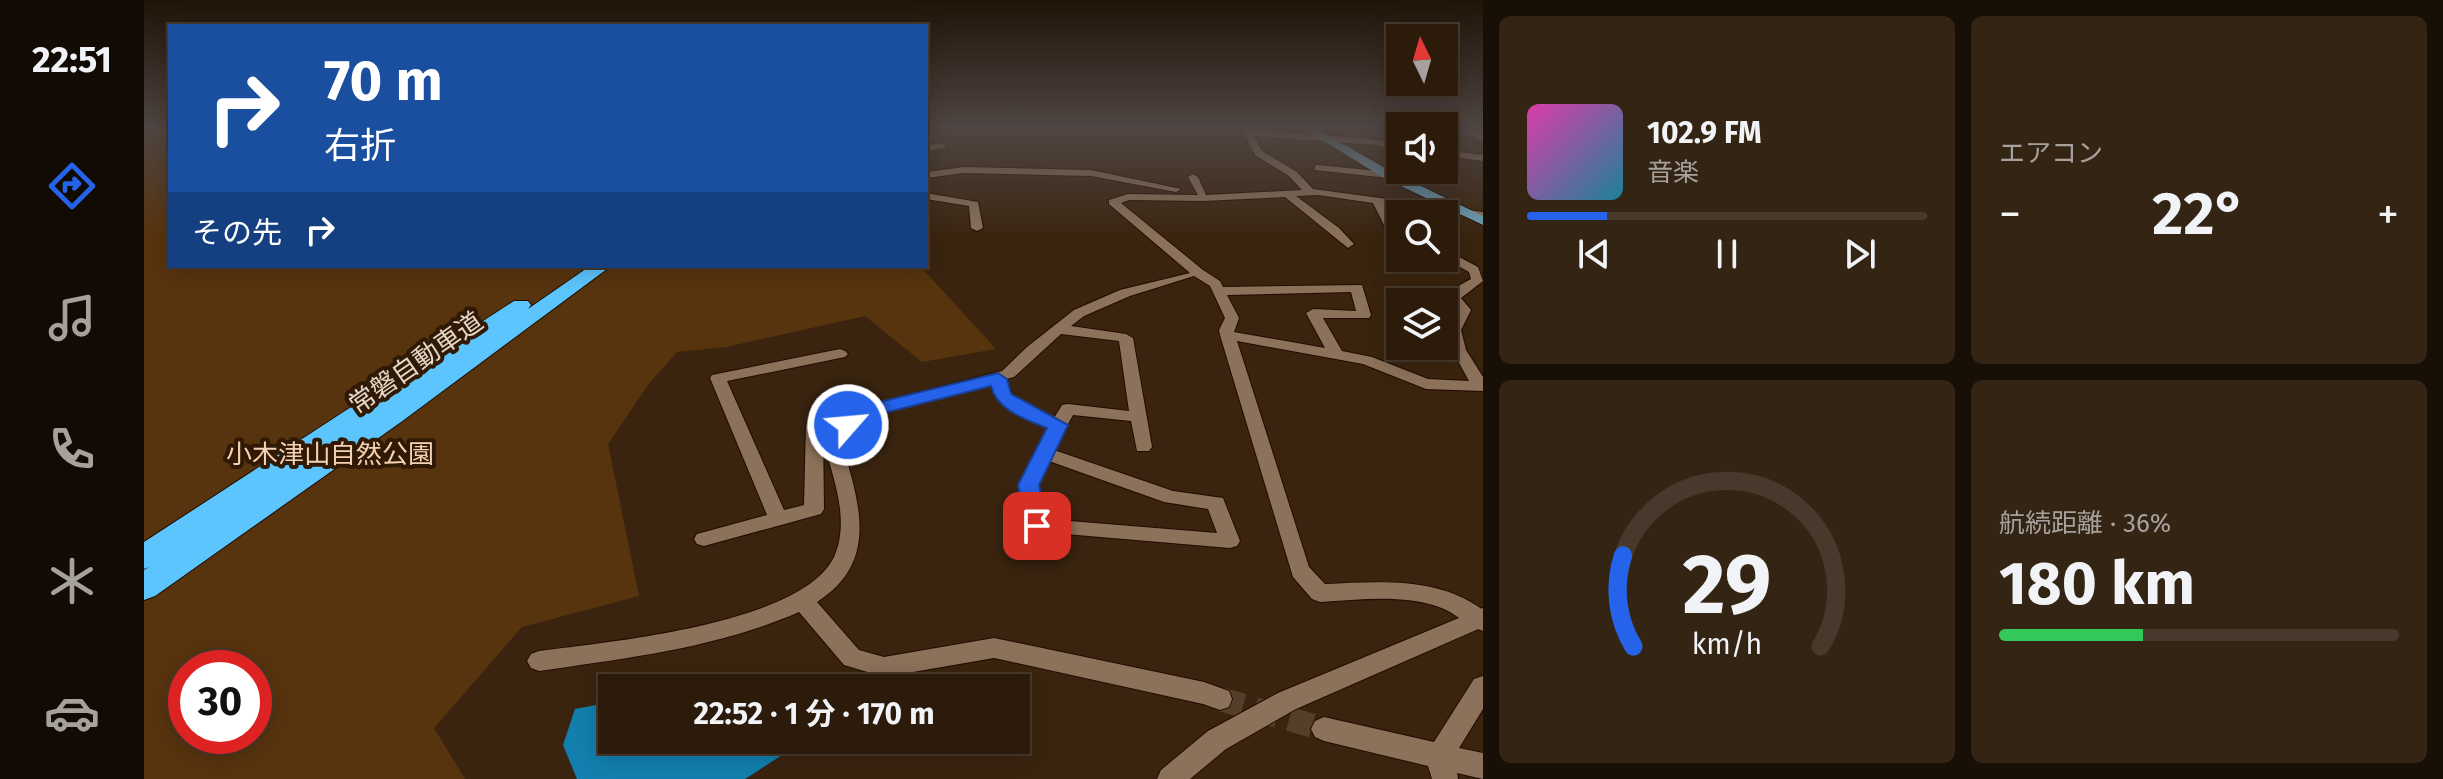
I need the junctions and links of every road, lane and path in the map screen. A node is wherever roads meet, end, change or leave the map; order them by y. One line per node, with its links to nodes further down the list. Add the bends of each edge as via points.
1 (1279, 165): 8 (street)
2 (1318, 168): 4 (street)
3 (928, 173): 10 (street, via 1091,173)
4 (1386, 175)
5 (1193, 177): 10 (street)
6 (1406, 184): 16 (main road)
7 (973, 191): 14 (street)
8 (1310, 192): 9 (street); 12 (street)
9 (1288, 194): 10 (street); 21 (street)
10 (1209, 195): 27 (street, via 1113,202)
11 (928, 196): 14 (street)
12 (1377, 201): 13 (street); 18 (street)
13 (1386, 203)
14 (974, 204): 20 (street)
15 (1458, 212): 16 (street)
16 (1463, 212): 17 (street); 19 (main road)
17 (1483, 215)
18 (1386, 218)
19 (1483, 221)
20 (977, 228)
21 (1348, 244)
22 (1458, 261): 26 (street, via 1478,279)
23 (574, 268): 42 (highway, 常磐自動車道)
24 (599, 268): 43 (highway, 常磐自動車道)
25 (1188, 276): 29 (street, via 1105,300)
26 (1467, 287): 28 (street); 34 (street, via 1454,298 1464,310 1454,330 1459,350)
27 (1219, 291): 30 (street, via 1232,318); 32 (street, via 1357,288 1364,315 1313,313)
28 (1483, 292)
29 (1057, 329): 33 (street); 36 (street, via 1126,338)
30 (1227, 335): 32 (street); 45 (street, via 1300,571 1320,593 1414,592 1450,598)
31 (840, 354): 40 (street, via 718,378)
32 (1336, 354): 34 (street, via 1367,360 1426,384)
33 (998, 379): 35 (street); 37 (street, via 1003,397)
34 (1481, 385)
35 (862, 412): 40 (street, via 814,425 814,509); 44 (street, via 848,425 835,451 851,511 846,554 839,570)
36 (1138, 417): 37 (street, via 1068,409); 38 (street)
37 (1058, 425): 39 (street)
38 (1143, 447)
39 (1044, 453): 39 (street, via 1028,485 1037,526 1230,541 1216,503 1171,497)
40 (778, 518): 41 (street)
41 (704, 539)
42 (144, 557)
43 (144, 587)
44 (802, 600): 46 (street, via 763,618 694,637); 48 (street, via 852,658 884,667 994,648)
45 (1482, 619): 52 (street, via 1287,701 1217,740)
46 (539, 661)
47 (1483, 687): 51 (street)
48 (1220, 699)
49 (1324, 729): 51 (street)
50 (1483, 766): 51 (street)
51 (1442, 768)
52 (1170, 779)

